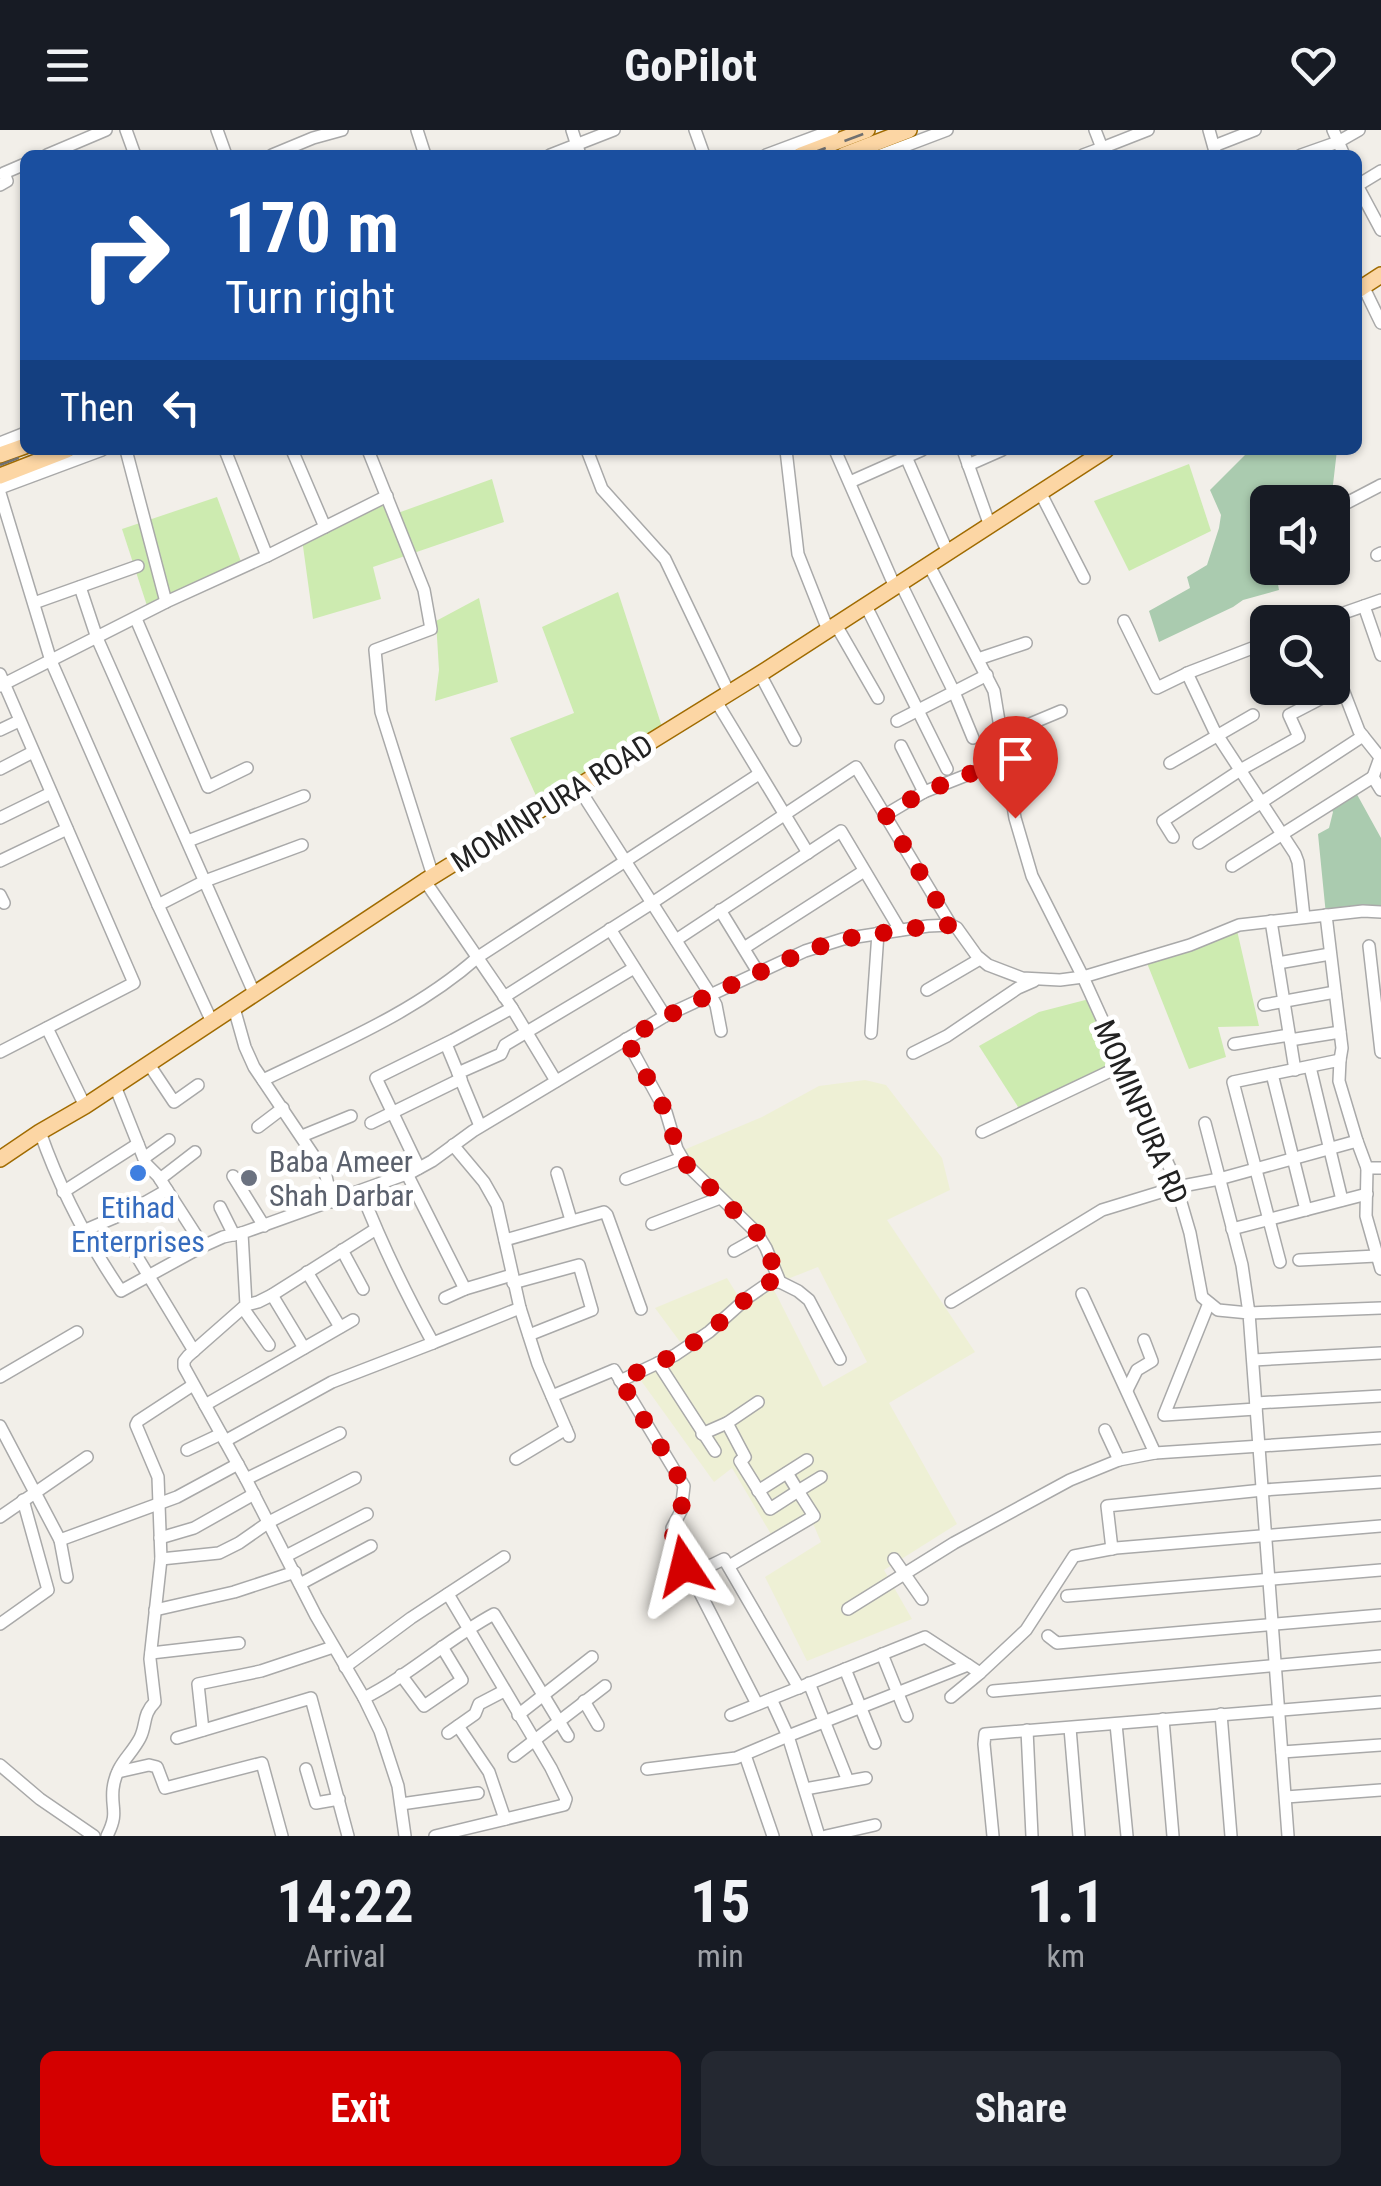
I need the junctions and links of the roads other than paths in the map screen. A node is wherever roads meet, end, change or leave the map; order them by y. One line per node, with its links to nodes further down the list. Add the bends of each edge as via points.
1 (106, 130): 15 (street)
2 (342, 130): 16 (street)
3 (572, 130): 17 (street)
4 (614, 130): 17 (street)
5 (834, 130): 14 (street)
6 (867, 130): 14 (main road)
7 (910, 130): 20 (main road)
8 (947, 130): 21 (street)
9 (1148, 130): 22 (street)
10 (1209, 130): 23 (street)
11 (1255, 130): 23 (street)
12 (1359, 130): 13 (street)
13 (1336, 136): 24 (street)
14 (815, 143): 18 (street); 19 (main road)
15 (59, 150)
16 (284, 150)
17 (578, 150)
18 (786, 150)
19 (807, 150)
20 (857, 150)
21 (894, 150)
22 (1107, 150)
23 (1215, 150)
24 (1310, 150)
25 (20, 166): 26 (street, via 4,173 7,181)
26 (0, 185)
27 (1362, 194): 28 (street)
28 (1381, 230)
29 (1362, 291): 30 (street)
30 (1381, 323)
31 (54, 455): 46 (main road)
32 (90, 455): 49 (street)
33 (127, 455): 63 (street)
34 (227, 455): 56 (street)
35 (294, 455): 54 (street)
36 (370, 455): 51 (street)
37 (590, 455): 82 (street, via 602,489 665,558)
38 (787, 455): 70 (street, via 798,554)
39 (837, 455): 47 (street)
40 (903, 455): 47 (street)
41 (905, 455): 55 (street)
42 (965, 455): 45 (street)
43 (991, 455): 45 (street)
44 (1086, 455): 50 (main road, MOMINPURA ROAD)
45 (968, 465): 53 (street)
46 (0, 476)
47 (850, 482): 60 (street)
48 (1381, 485): 52 (street)
49 (0, 491): 64 (street)
50 (1040, 492): 53 (main road, MOMINPURA ROAD); 59 (street)
51 (387, 496): 54 (street); 128 (street, via 424,590 431,630 375,650 381,712)
52 (1350, 501)
53 (990, 526): 55 (main road, MOMINPURA ROAD)
54 (325, 527): 56 (street)
55 (948, 553): 58 (main road, MOMINPURA ROAD)
56 (266, 556): 63 (street)
57 (138, 566): 61 (street)
58 (929, 566): 60 (main road, MOMINPURA ROAD); 75 (street, MOMINPURA RD)
59 (1084, 578)
60 (898, 585): 65 (main road, MOMINPURA ROAD); 81 (street)
61 (80, 586): 64 (street); 71 (street)
62 (1381, 600): 66 (street)
63 (166, 602): 68 (street)
64 (34, 603): 76 (street)
65 (866, 606): 70 (main road, MOMINPURA ROAD); 86 (street)
66 (1364, 606): 67 (street); 74 (street)
67 (1350, 611)
68 (136, 619): 71 (street); 103 (street, via 208,787)
69 (1124, 620): 77 (street, via 1157,688)
70 (832, 628): 78 (main road, MOMINPURA ROAD); 83 (street)
71 (97, 638): 76 (street); 120 (street)
72 (1026, 642): 75 (street)
73 (1250, 649): 77 (street)
74 (1381, 654)
75 (978, 660): 79 (street, MOMINPURA RD)
76 (52, 661): 80 (street); 131 (street)
77 (1187, 673): 93 (street)
78 (760, 674): 82 (main road, MOMINPURA ROAD); 96 (street)
79 (986, 675): 81 (street); 91 (street, MOMINPURA RD)
80 (1, 682): 90 (street)
81 (954, 692): 86 (street); 95 (street)
82 (722, 698): 106 (street); 108 (main road, MOMINPURA ROAD)
83 (878, 698)
84 (1307, 705): 105 (street, via 1288,714 1299,737)
85 (1349, 705): 94 (street)
86 (918, 710): 89 (street); 104 (street)
87 (1061, 711): 91 (street)
88 (1253, 715): 93 (street)
89 (897, 720)
90 (19, 721): 92 (street); 98 (street)
91 (1000, 729): 100 (street, MOMINPURA RD)
92 (0, 730)
93 (1218, 736): 101 (street); 105 (street)
94 (1364, 736): 99 (street); 113 (street)
95 (973, 738)
96 (795, 740)
97 (901, 746): 111 (street)
98 (33, 752): 102 (street); 110 (street)
99 (1380, 756): 107 (street)
100 (1005, 760): 111 (street); 151 (street, MOMINPURA RD, via 1032,876)
101 (1170, 763)
102 (0, 768)
103 (246, 768)
104 (946, 769)
105 (1242, 769): 113 (street); 119 (street, via 1163,821)
106 (758, 774): 115 (street); 124 (street)
107 (1373, 777): 109 (street); 118 (street)
108 (578, 786): 124 (street); 128 (main road, MOMINPURA ROAD)
109 (1381, 790)
110 (51, 792): 116 (street); 117 (street)
111 (924, 792): 114 (street)
112 (304, 796): 120 (street)
113 (1262, 802): 118 (street); 121 (street)
114 (885, 814): 115 (street, via 856,767); 137 (street)
115 (783, 816): 123 (street); 130 (street)
116 (0, 818)
117 (67, 829): 125 (street); 163 (street, via 134,982)
118 (1283, 834): 126 (street); 135 (street, via 1298,862)
119 (1173, 836)
120 (188, 841): 129 (street)
121 (1200, 843)
122 (302, 845): 129 (street)
123 (808, 853): 127 (street, via 841,832); 132 (street)
124 (626, 860): 130 (street); 145 (street)
125 (0, 861)
126 (1232, 866)
127 (864, 871): 139 (street); 143 (street)
128 (429, 879): 145 (street); 156 (main road, MOMINPURA ROAD)
129 (206, 881): 131 (street); 156 (street)
130 (652, 902): 138 (street); 141 (street)
131 (158, 905): 162 (street)
132 (720, 910): 141 (street); 143 (street)
133 (1381, 912): 134 (street)
134 (1326, 915): 135 (street); 144 (street)
135 (1304, 917): 136 (street)
136 (1271, 921): 147 (street); 151 (street, via 1239,924)
137 (951, 925): 139 (street); 146 (street)
138 (610, 929): 149 (street); 158 (street)
139 (900, 930): 140 (street)
140 (878, 933): 150 (street, via 806,951); 166 (street)
141 (676, 940): 155 (street)
142 (1369, 946): 148 (street)
143 (744, 948): 150 (street)
144 (1330, 954): 147 (street); 154 (street)
145 (478, 957): 158 (street); 182 (street, via 378,1025)
146 (980, 959): 152 (street); 153 (street)
147 (1278, 962): 157 (street)
148 (1376, 967): 173 (street)
149 (634, 968): 161 (street); 167 (street)
150 (758, 972): 155 (street)
151 (1083, 977): 152 (street); 177 (street, MOMINPURA RD)
152 (1038, 980): 174 (street)
153 (927, 990)
154 (1335, 992): 157 (street); 165 (street)
155 (710, 994): 161 (street); 164 (street)
156 (255, 995): 160 (main road, MOMINPURA ROAD)
157 (1284, 1001): 159 (street); 168 (street)
158 (508, 1002): 167 (street); 170 (street)
159 (1264, 1005)
160 (234, 1008): 162 (main road, MOMINPURA ROAD); 182 (street)
161 (665, 1016): 169 (street)
162 (212, 1022): 176 (main road, MOMINPURA ROAD)
163 (46, 1028): 172 (street); 186 (street)
164 (721, 1031)
165 (1340, 1032): 168 (street); 175 (street)
166 (871, 1033)
167 (527, 1034): 181 (street); 183 (street)
168 (1290, 1037): 171 (street); 179 (street)
169 (626, 1039): 183 (street); 205 (street, via 666,1112)
170 (446, 1044): 181 (street); 188 (street, via 376,1078)
171 (1234, 1044)
172 (0, 1052)
173 (1381, 1052)
174 (912, 1053)
175 (1340, 1060): 178 (street); 198 (street)
176 (148, 1063): 184 (street, via 174,1102); 185 (main road, MOMINPURA ROAD)
177 (1123, 1065): 195 (street); 216 (street, MOMINPURA RD)
178 (1310, 1066): 179 (street); 201 (street)
179 (1295, 1070): 180 (street)
180 (1272, 1074): 206 (street); 209 (street, via 1233,1082)
181 (460, 1076): 188 (street); 193 (street)
182 (264, 1080): 187 (street)
183 (556, 1081): 193 (street)
184 (198, 1085)
185 (115, 1086): 186 (main road, MOMINPURA ROAD); 199 (street)
186 (86, 1106): 194 (main road, MOMINPURA ROAD)
187 (283, 1108): 192 (street); 196 (street)
188 (393, 1113): 190 (street); 210 (street)
189 (351, 1116): 196 (street)
190 (372, 1123)
191 (1205, 1123): 214 (street)
192 (258, 1126)
193 (480, 1126): 200 (street)
194 (40, 1132): 203 (main road, MOMINPURA ROAD); 218 (street)
195 (982, 1132)
196 (302, 1136): 222 (street, via 326,1176)
197 (170, 1140): 204 (street)
198 (1357, 1140): 201 (street); 207 (street)
199 (138, 1144): 204 (street); 218 (street)
200 (453, 1145): 210 (street); 234 (street, via 492,1194)
201 (1329, 1148): 206 (street); 221 (street)
202 (195, 1152): 215 (street)
203 (1, 1155)
204 (144, 1158): 215 (street)
205 (682, 1158): 213 (street); 220 (street)
206 (1292, 1158): 209 (street); 224 (street)
207 (1366, 1168): 208 (street); 219 (street)
208 (1381, 1168)
209 (1256, 1169): 214 (street); 225 (street)
210 (413, 1171): 217 (street); 247 (street)
211 (557, 1173): 226 (street)
212 (233, 1176): 228 (street)
213 (626, 1179)
214 (1218, 1179): 216 (street); 230 (street)
215 (164, 1185): 231 (street, via 130,1211); 236 (street)
216 (1177, 1186): 251 (street, via 1102,1210); 252 (street, MOMINPURA RD, via 1202,1297)
217 (361, 1190): 222 (street); 229 (street)
218 (64, 1192): 231 (street)
219 (1367, 1194): 221 (street); 241 (street)
220 (720, 1198): 227 (street); 233 (street)
221 (1342, 1200): 224 (street)
222 (332, 1202): 228 (street)
223 (220, 1206): 232 (street)
224 (1306, 1210): 225 (street)
225 (1270, 1219): 230 (street); 240 (street)
226 (571, 1220): 234 (street); 256 (street, via 607,1214)
227 (652, 1224)
228 (264, 1226): 232 (street)
229 (376, 1229): 237 (street); 263 (street)
230 (1232, 1229): 257 (street)
231 (83, 1230): 243 (street, via 121,1291)
232 (238, 1234): 236 (street); 253 (street)
233 (759, 1237): 238 (street); 245 (street)
234 (505, 1240): 244 (street)
235 (130, 1245): 243 (street)
236 (202, 1246): 243 (street)
237 (342, 1250): 242 (street); 246 (street)
238 (734, 1251)
239 (1299, 1260): 241 (street)
240 (1280, 1262)
241 (1379, 1263)
242 (308, 1272): 249 (street); 259 (street)
243 (148, 1277): 266 (street)
244 (513, 1280): 247 (street); 254 (street); 261 (street, via 579,1265 592,1310)
245 (780, 1282): 268 (street, via 810,1300); 270 (street, via 770,1282)
246 (363, 1288)
247 (466, 1289): 250 (street)
248 (1082, 1294): 274 (street)
249 (272, 1295): 253 (street); 265 (street)
250 (444, 1298)
251 (951, 1302)
252 (1209, 1302): 257 (street, via 1218,1310); 279 (street, via 1164,1416)
253 (244, 1307): 264 (street); 266 (street)
254 (520, 1308): 261 (street); 263 (street)
255 (1381, 1308): 257 (street)
256 (641, 1309)
257 (1249, 1313): 269 (street)
258 (353, 1320): 259 (street)
259 (340, 1327): 265 (street)
260 (76, 1332): 271 (street)
261 (529, 1335): 275 (street)
262 (1144, 1340): 274 (street, via 1152,1361 1137,1370)
263 (433, 1344): 285 (street, via 332,1382)
264 (269, 1346)
265 (304, 1348): 278 (street)
266 (194, 1351): 273 (street, via 184,1361)
267 (1381, 1354): 269 (street)
268 (840, 1359)
269 (1253, 1360): 279 (street)
270 (658, 1363): 272 (street); 284 (street)
271 (0, 1377)
272 (620, 1380): 275 (street, via 614,1370); 324 (street, via 684,1486 672,1528)
273 (193, 1385): 278 (street); 307 (street, via 136,1426 158,1477)
274 (1127, 1390): 290 (street)
275 (552, 1396): 292 (street, via 567,1432)
276 (1381, 1396): 279 (street)
277 (758, 1402): 280 (street)
278 (205, 1404): 285 (street)
279 (1256, 1406): 287 (street)
280 (726, 1423): 284 (street); 301 (street)
281 (0, 1426): 304 (street)
282 (1105, 1430): 294 (street)
283 (340, 1432): 299 (street)
284 (702, 1434): 289 (street)
285 (223, 1437): 288 (street); 295 (street)
286 (1381, 1438): 287 (street)
287 (1259, 1446): 290 (street); 302 (street)
288 (186, 1450)
289 (715, 1451)
290 (1155, 1454): 294 (street)
291 (88, 1457): 304 (street)
292 (516, 1459)
293 (807, 1460): 296 (street)
294 (1118, 1460): 323 (street, via 1003,1515)
295 (238, 1464): 299 (street); 307 (street)
296 (787, 1473): 301 (street); 303 (street)
297 (820, 1477): 303 (street)
298 (355, 1478): 310 (street)
299 (246, 1480): 305 (street)
300 (1381, 1482): 302 (street)
301 (758, 1490): 303 (street, via 770,1509)
302 (1263, 1490): 312 (street); 316 (street, via 1107,1506)
303 (798, 1491): 321 (street, via 814,1516)
304 (36, 1492): 306 (street); 314 (street)
305 (254, 1494): 310 (street); 313 (street, via 194,1528)
306 (22, 1500): 309 (street); 334 (street, via 48,1590)
307 (158, 1504): 313 (street); 314 (street)
308 (367, 1514): 317 (street)
309 (0, 1516)
310 (269, 1522): 317 (street); 318 (street, via 219,1553)
311 (1381, 1526): 312 (street)
312 (1266, 1536): 316 (street); 327 (street)
313 (160, 1538): 318 (street)
314 (60, 1540): 325 (street)
315 (371, 1546): 326 (street)
316 (1112, 1549): 349 (street, via 1074,1556 1026,1630)
317 (286, 1556): 326 (street)
318 (161, 1558): 332 (street)
319 (504, 1558): 328 (street)
320 (894, 1559): 323 (street)
321 (729, 1566): 324 (street, via 724,1558); 352 (street)
322 (1381, 1570): 327 (street)
323 (905, 1574): 330 (street); 331 (street)
324 (689, 1576): 362 (street)
325 (67, 1577)
326 (298, 1578): 332 (street); 339 (street)
327 (1270, 1578): 329 (street); 335 (street)
328 (448, 1594): 336 (street); 347 (street)
329 (1067, 1596)
330 (922, 1598)
331 (848, 1609)
332 (155, 1610): 341 (street)
333 (1381, 1615): 335 (street)
334 (0, 1624)
335 (1273, 1624): 337 (street, via 1057,1643); 346 (street)
336 (467, 1629): 340 (street); 353 (street); 356 (street, via 494,1614)
337 (1048, 1636)
338 (239, 1643): 341 (street)
339 (333, 1646): 347 (street); 375 (street, via 261,1672 198,1684)
340 (442, 1647): 350 (street); 350 (street, via 462,1680 437,1698 424,1706)
341 (151, 1653): 389 (street, via 155,1702)
342 (882, 1654): 345 (street, via 925,1637); 348 (street); 355 (street)
343 (592, 1656): 356 (street)
344 (1381, 1656): 346 (street)
345 (968, 1665): 349 (street); 355 (street)
346 (1276, 1665): 354 (street); 364 (street)
347 (345, 1667): 358 (street)
348 (846, 1669): 352 (street); 363 (street)
349 (980, 1673): 357 (street)
350 (401, 1675): 358 (street)
351 (605, 1686): 360 (street)
352 (804, 1686): 359 (street); 371 (street)
353 (504, 1691): 365 (street); 398 (street, via 453,1730 489,1772)
354 (993, 1692)
355 (898, 1693): 363 (street); 368 (street)
356 (543, 1695): 365 (street); 370 (street)
357 (951, 1697)
358 (364, 1698): 397 (street)
359 (771, 1699): 362 (street); 378 (street)
360 (584, 1702): 370 (street); 373 (street)
361 (1381, 1702): 364 (street)
362 (757, 1704): 367 (street)
363 (861, 1708): 371 (street); 381 (street)
364 (1279, 1709): 366 (street); 383 (street)
365 (518, 1714): 380 (street)
366 (1221, 1714): 369 (street); 413 (street)
367 (732, 1715)
368 (907, 1716)
369 (1163, 1719): 372 (street); 412 (street)
370 (558, 1721): 377 (street); 380 (street)
371 (824, 1722): 378 (street); 391 (street)
372 (1116, 1724): 374 (street); 411 (street)
373 (598, 1725)
374 (1070, 1728): 376 (street); 410 (street)
375 (203, 1730): 379 (street); 396 (street, via 311,1698)
376 (1026, 1730): 408 (street, via 985,1734); 409 (street)
377 (568, 1736)
378 (788, 1736): 384 (street); 392 (street)
379 (176, 1738)
380 (533, 1740): 385 (street); 398 (street, via 566,1800)
381 (875, 1743)
382 (1381, 1745): 383 (street)
383 (1282, 1752): 395 (street)
384 (745, 1755): 388 (street); 406 (street)
385 (514, 1756)
386 (0, 1765): 400 (street)
387 (306, 1769): 396 (street, via 316,1803)
388 (647, 1769)
389 (118, 1772): 401 (street); 402 (street, via 158,1766 164,1788 262,1764)
390 (866, 1778): 391 (street)
391 (848, 1781): 392 (street)
392 (805, 1790): 407 (street)
393 (1381, 1790): 395 (street)
394 (478, 1794): 397 (street)
395 (1286, 1797): 414 (street)
396 (338, 1799): 403 (street)
397 (401, 1804): 404 (street)
398 (505, 1819): 405 (street)
399 (875, 1825): 407 (street)
400 (94, 1836)
401 (107, 1836)
402 (282, 1836)
403 (348, 1836)
404 (406, 1836)
405 (434, 1836)
406 (773, 1836)
407 (823, 1836)
408 (993, 1836)
409 (1032, 1836)
410 (1079, 1836)
411 (1128, 1836)
412 (1173, 1836)
413 (1231, 1836)
414 (1288, 1836)

